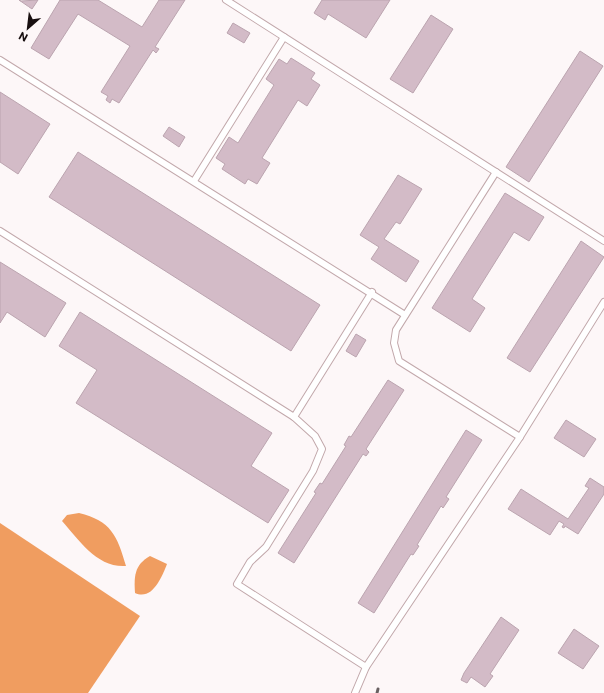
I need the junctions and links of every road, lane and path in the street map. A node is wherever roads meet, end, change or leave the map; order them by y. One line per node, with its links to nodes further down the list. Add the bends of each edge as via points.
1 (226, 0): 2 (lane)
2 (284, 37): 4 (lane); 5 (lane)
3 (0, 60): 5 (lane)
4 (496, 172): 7 (lane); 10 (lane)
5 (194, 181): 8 (lane)
6 (0, 231): 11 (lane)
7 (604, 241)
8 (372, 292): 10 (lane); 11 (lane)
9 (604, 302): 12 (lane)
10 (405, 315): 12 (lane, via 396,330 394,343 399,361)
11 (294, 417): 13 (lane, via 315,436 322,449 313,471 266,547 250,562 237,584)
12 (520, 437): 13 (lane)
13 (366, 667): 14 (lane)
14 (354, 693)

